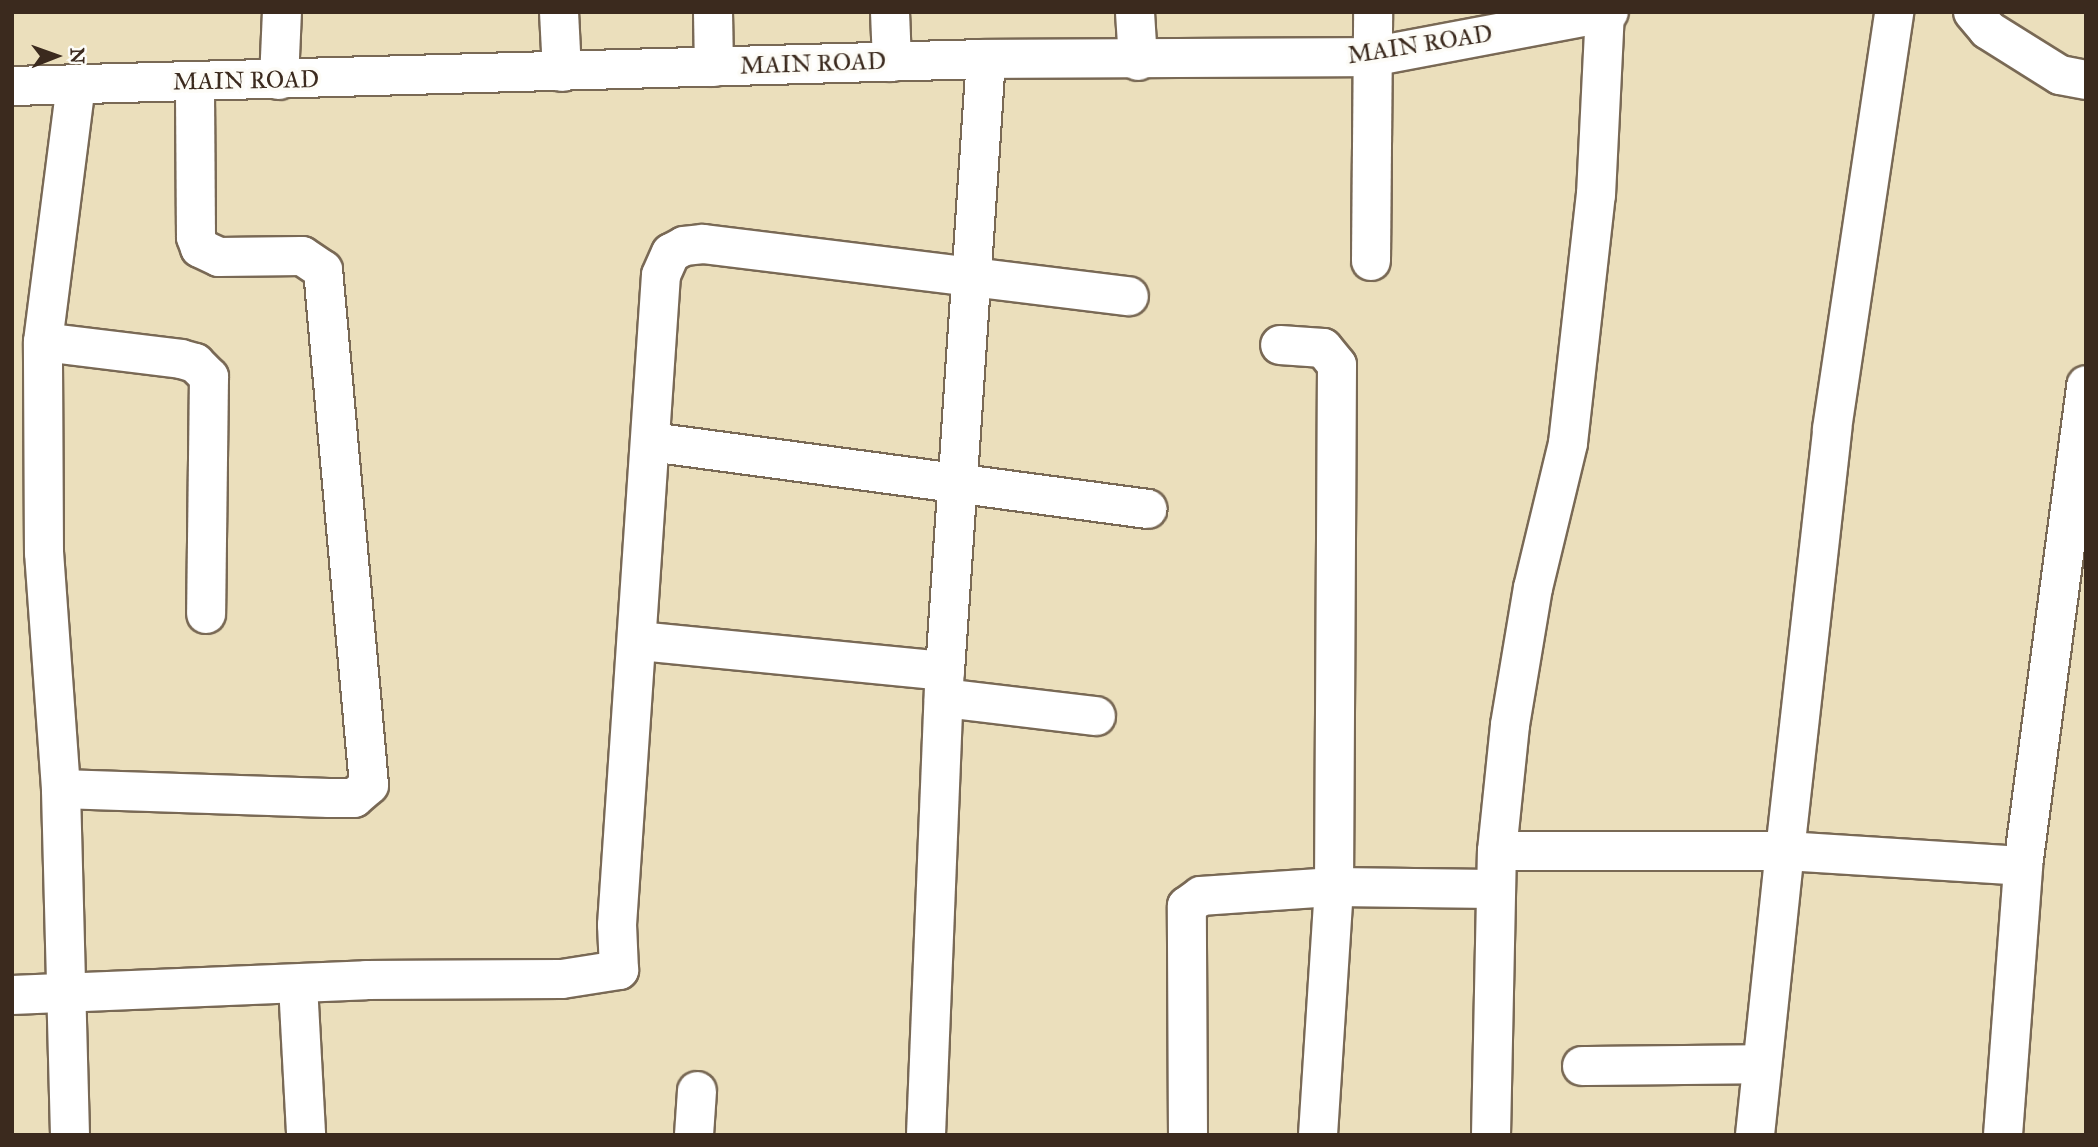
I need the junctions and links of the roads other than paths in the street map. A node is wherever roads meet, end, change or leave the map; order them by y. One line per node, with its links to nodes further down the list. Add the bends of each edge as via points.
1 (282, 12): 16 (street)
2 (559, 12): 15 (street)
3 (713, 12): 14 (street)
4 (890, 12): 13 (street)
5 (1135, 12): 12 (street)
6 (1373, 12): 10 (street)
7 (1894, 12): 36 (street, via 1834,415)
8 (1973, 12): 17 (street, via 1988,30 2060,75)
9 (1607, 13): 10 (street, MAIN ROAD); 35 (street, via 1596,195 1567,443 1519,670)
10 (1371, 57): 12 (street, MAIN ROAD); 21 (street)
11 (986, 60): 12 (street, MAIN ROAD); 13 (street, MAIN ROAD); 22 (street)
12 (1138, 61)
13 (892, 62): 14 (street, MAIN ROAD)
14 (714, 67): 15 (street, MAIN ROAD)
15 (562, 72): 16 (street, MAIN ROAD)
16 (279, 80): 18 (street, MAIN ROAD)
17 (2086, 80)
18 (195, 82): 19 (street, MAIN ROAD); 34 (street, via 196,237 200,248 219,257 302,256 323,270 369,785 354,798)
19 (76, 85): 20 (street, MAIN ROAD); 24 (street)
20 (12, 86)
21 (1371, 261)
22 (972, 275): 23 (street); 27 (street, via 684,246 671,253 661,275); 28 (street)
23 (1129, 296)
24 (43, 342): 30 (street, via 181,359 195,363 209,377); 34 (street, via 44,553)
25 (1280, 345): 38 (street, via 1323,348 1337,365)
26 (2086, 385): 37 (street)
27 (651, 442): 28 (street); 31 (street)
28 (958, 484): 29 (street); 32 (street)
29 (1147, 509)
30 (206, 614)
31 (639, 641): 32 (street); 40 (street, via 617,925 620,970 562,979)
32 (945, 684): 33 (street); 49 (street)
33 (1096, 716)
34 (61, 789): 42 (street)
35 (1497, 851): 36 (street); 39 (street)
36 (1785, 851): 37 (street); 43 (street)
37 (2022, 866): 54 (street)
38 (1335, 887): 39 (street); 50 (street, via 1201,896 1187,906); 51 (street)
39 (1494, 889): 52 (street)
40 (298, 985): 42 (street); 47 (street)
41 (12, 995): 42 (street)
42 (64, 995): 46 (street)
43 (1762, 1064): 44 (street); 53 (street)
44 (1582, 1066)
45 (697, 1091): 48 (street)
46 (70, 1135)
47 (306, 1135)
48 (694, 1135)
49 (926, 1135)
50 (1188, 1135)
51 (1318, 1135)
52 (1491, 1135)
53 (1755, 1135)
54 (2003, 1135)

